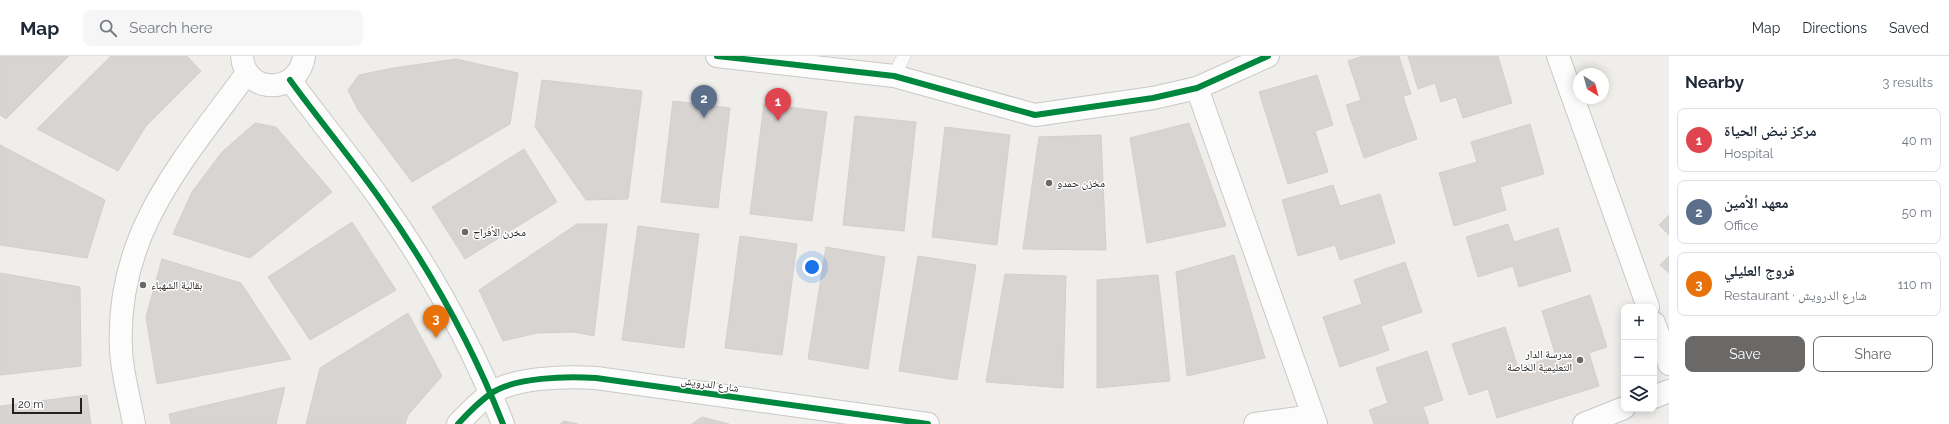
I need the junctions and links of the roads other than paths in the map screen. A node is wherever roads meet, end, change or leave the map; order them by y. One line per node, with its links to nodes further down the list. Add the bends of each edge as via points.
1 (321, 56): 7 (street)
2 (717, 56): 8 (street)
3 (904, 56): 8 (lane)
4 (1268, 56): 9 (street)
5 (1558, 56): 10 (street)
6 (242, 61): 7 (street, via 252,79 267,85 278,85); 18 (street, via 160,194 136,244 124,290 120,324 120,351)
7 (298, 68): 14 (street, via 410,244 442,298)
8 (894, 76): 9 (street, via 1035,115 1153,98)
9 (1197, 88): 17 (street)
10 (1647, 304)
11 (1657, 331): 12 (street)
12 (1669, 364)
13 (1669, 391): 15 (street)
14 (491, 393): 19 (street); 20 (street); 21 (street, شارع الدرويش, via 532,381 574,377 596,378)
15 (1657, 396)
16 (1621, 409): 23 (street)
17 (1314, 420): 22 (street)
18 (134, 424)
19 (458, 424)
20 (503, 424)
21 (928, 424)
22 (1255, 424)
23 (1584, 424)

